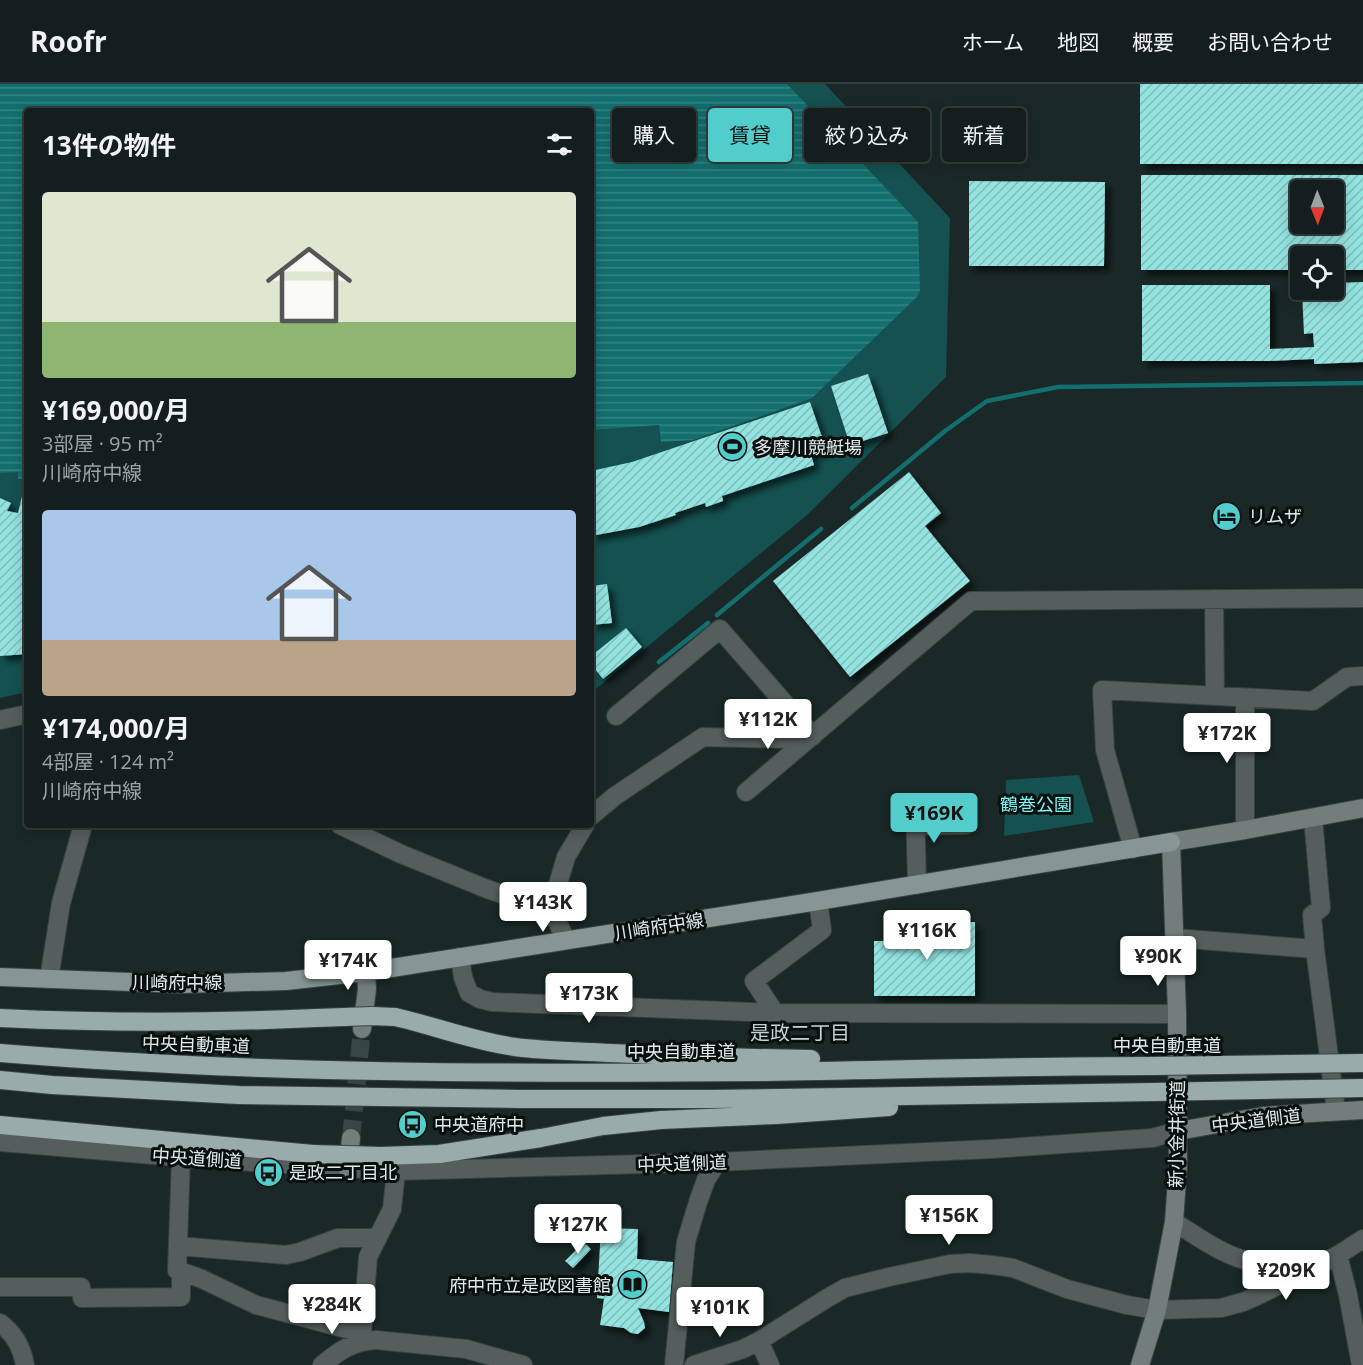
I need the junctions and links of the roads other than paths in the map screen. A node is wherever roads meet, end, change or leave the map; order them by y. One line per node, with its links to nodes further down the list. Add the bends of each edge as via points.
1 (1363, 598): 2 (street)
2 (1214, 599): 4 (street); 9 (street, via 971,601)
3 (1363, 676): 5 (street, via 1347,677 1313,701)
4 (1215, 696): 5 (street); 22 (street, via 1102,690 1105,750)
5 (1245, 698): 20 (street)
6 (24, 715): 8 (street)
7 (616, 716): 9 (street, via 720,629)
8 (0, 720)
9 (813, 735): 10 (street); 13 (street, via 791,739 703,737)
10 (746, 792)
11 (915, 804): 16 (street)
12 (1363, 808): 14 (main road)
13 (594, 814)
14 (1313, 818): 20 (main road); 28 (street, via 1322,908 1312,915)
15 (966, 825): 16 (street)
16 (916, 826): 23 (street)
17 (83, 828): 32 (street, via 61,903)
18 (346, 828): 25 (street, via 487,889)
19 (583, 828): 25 (street, via 566,857)
20 (1245, 830): 21 (main road)
21 (1171, 842): 22 (main road, 川崎府中線); 26 (main road, 新小金井街道)
22 (1133, 849): 23 (main road, 川崎府中線)
23 (917, 885): 24 (main road, 川崎府中線)
24 (818, 902): 27 (main road, 川崎府中線); 33 (street, via 822,930 754,981)
25 (552, 911): 27 (street)
26 (1175, 938): 28 (street); 34 (main road, 新小金井街道)
27 (566, 940): 29 (main road, 川崎府中線)
28 (1315, 950): 44 (street)
29 (460, 957): 30 (main road, 川崎府中線); 33 (street, via 469,993 492,1002)
30 (366, 972): 32 (main road, 川崎府中線, via 286,981 182,984); 36 (main road)
31 (0, 977): 32 (main road, 川崎府中線)
32 (49, 979)
33 (775, 1013): 34 (street)
34 (1177, 1014): 46 (main road, 新小金井街道)
35 (0, 1018): 39 (highway, bridge, via 192,1023 395,1017 484,1042 557,1050)
36 (362, 1029)
37 (0, 1053): 39 (highway, 中央自動車道, via 114,1062 426,1072 765,1072)
38 (1363, 1063): 39 (highway, 中央自動車道, bridge)
39 (1092, 1066)
40 (0, 1080): 42 (highway, via 239,1095 416,1098 709,1099)
41 (1363, 1088): 42 (highway, bridge)
42 (1103, 1092): 45 (highway, bridge, via 661,1120 439,1154 381,1156 313,1154)
43 (1363, 1110): 44 (main road, 中央道側道)
44 (1336, 1111): 46 (main road, 中央道側道, via 1263,1116)
45 (0, 1125)
46 (1178, 1131): 50 (street, 中央道側道, via 1152,1138 991,1149); 53 (main road, 新小金井街道)
47 (351, 1138): 51 (main road)
48 (0, 1142): 49 (street, 中央道側道)
49 (181, 1158): 51 (street, 中央道側道); 56 (street)
50 (717, 1162): 52 (street, 中央道側道); 68 (street, via 706,1180 686,1242)
51 (348, 1169): 52 (street, 中央道側道)
52 (396, 1171): 54 (street, via 392,1209)
53 (1174, 1222): 58 (street, via 1242,1260); 61 (main road, 新小金井街道)
54 (377, 1238): 56 (street, via 338,1238 286,1255); 63 (street, via 368,1257)
55 (1363, 1239): 57 (street)
56 (178, 1246): 59 (street, via 177,1270)
57 (1338, 1256): 58 (street); 72 (street)
58 (1315, 1267): 61 (street, via 1243,1302 1221,1308)
59 (182, 1272): 60 (street, via 181,1297 82,1298 81,1287); 63 (street, via 256,1305)
60 (0, 1287)
61 (1157, 1310): 64 (street, via 1066,1289 1013,1268 950,1264 845,1288); 71 (main road, 新小金井街道)
62 (0, 1323): 66 (street, via 18,1342)
63 (363, 1337): 65 (street, via 466,1349); 67 (street)
64 (759, 1341): 69 (street); 70 (street)
65 (516, 1364)
66 (25, 1365)
67 (322, 1365)
68 (674, 1365)
69 (694, 1365)
70 (770, 1365)
71 (1140, 1365)
72 (1361, 1365)

